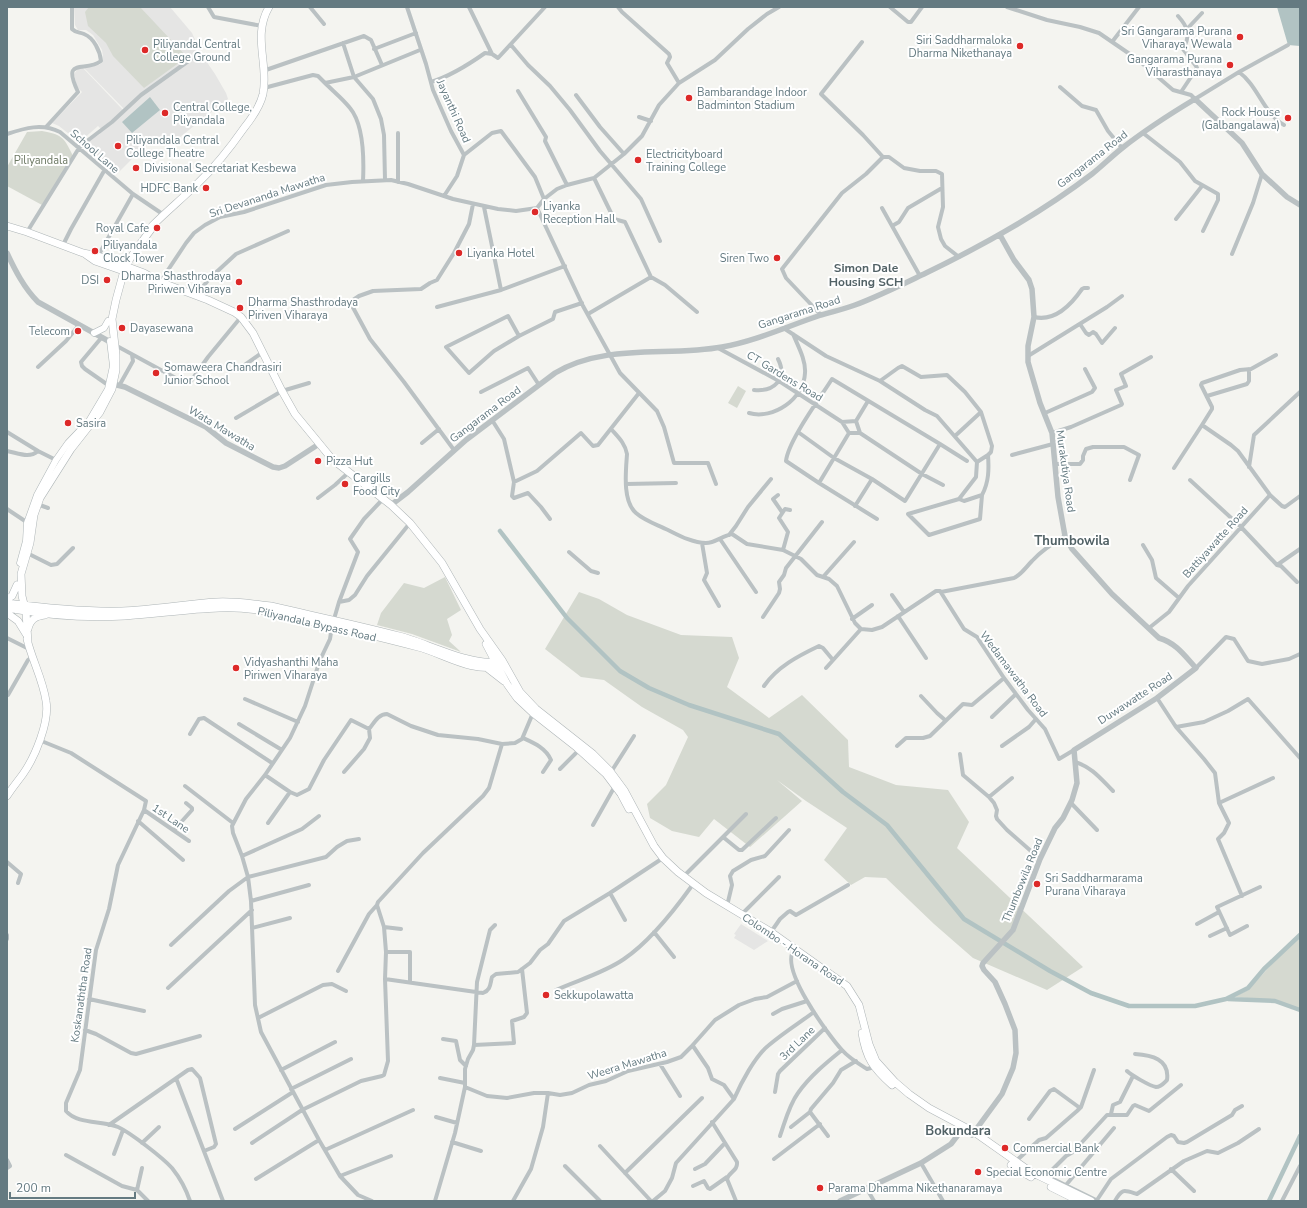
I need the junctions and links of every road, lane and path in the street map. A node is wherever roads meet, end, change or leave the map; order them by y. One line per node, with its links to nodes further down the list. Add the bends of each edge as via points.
1 (72, 7): 45 (street, via 72,29 87,35 98,48 101,61 73,70 72,75 78,92)
2 (208, 7): 17 (street, via 214,17)
3 (270, 7): 17 (main road)
4 (310, 7): 16 (street)
5 (407, 7): 19 (street, Jayanthi Road)
6 (469, 7): 27 (street)
7 (545, 7): 23 (street)
8 (618, 7): 35 (street, via 669,54 667,63)
9 (779, 7): 35 (street, via 767,14 715,60)
10 (890, 7): 11 (street, via 911,22)
11 (922, 7)
12 (1007, 7): 21 (street, via 1057,23 1089,29)
13 (1139, 7): 21 (street)
14 (1202, 13): 18 (street)
15 (1178, 16): 18 (street)
16 (324, 24)
17 (262, 26): 30 (main road)
18 (1187, 29): 39 (street, via 1183,49 1196,68)
19 (416, 33): 25 (street); 26 (street, Jayanthi Road)
20 (862, 42): 53 (street, via 821,94)
21 (1112, 42): 39 (street, via 1173,90)
22 (343, 43): 25 (street, via 364,36 371,40); 30 (street); 32 (street)
23 (510, 45): 27 (street, via 498,58); 54 (street, via 550,86)
24 (1288, 45): 31 (street, Gangarama Road)
25 (374, 49): 29 (street)
26 (420, 50): 29 (street); 33 (street, Jayanthi Road)
27 (492, 54): 33 (street, via 485,53 457,72)
28 (194, 57): 49 (street, via 141,95)
29 (382, 65): 32 (street)
30 (264, 71): 37 (main road)
31 (1239, 72): 41 (street, Gangarama Road); 44 (street, via 1251,84 1264,105)
32 (354, 77): 34 (street); 58 (street, via 374,99 381,119)
33 (431, 82): 52 (street, Jayanthi Road)
34 (325, 83): 37 (street, via 313,75); 59 (street, via 351,108 357,121)
35 (679, 83): 43 (street, via 659,104)
36 (1060, 87): 50 (street, via 1082,106 1096,110)
37 (264, 88): 72 (main road, via 258,107 233,145)
38 (518, 91): 61 (street, via 546,136 545,141)
39 (1181, 92): 41 (street)
40 (576, 95): 51 (street)
41 (1195, 98): 47 (street, Gangarama Road); 56 (street, via 1242,143)
42 (639, 117): 43 (street)
43 (651, 121): 51 (street, via 642,136)
44 (1284, 125)
45 (46, 127): 48 (street, School Lane, via 27,128); 49 (street, School Lane, via 60,132)
46 (398, 133): 60 (street)
47 (1142, 133): 50 (street, Gangarama Road); 62 (street, via 1180,162 1191,178)
48 (7, 134)
49 (79, 148): 55 (street, School Lane); 79 (street)
50 (1122, 148): 80 (street, Gangarama Road, via 1093,174)
51 (624, 154): 54 (street)
52 (464, 155): 65 (street, Jayanthi Road, via 457,176); 66 (street, via 492,133 501,131 535,177)
53 (883, 158): 63 (street, via 889,157 904,168 940,172); 103 (street, via 842,193 782,269 786,278)
54 (611, 165): 57 (street); 81 (street, via 641,199)
55 (104, 171): 64 (street, School Lane); 82 (street)
56 (1262, 174): 68 (street); 86 (street)
57 (594, 178): 61 (street); 93 (street, via 614,219 625,222)
58 (385, 180): 59 (street, Sri Devananda Mawatha); 60 (street, Sri Devananda Mawatha)
59 (363, 181): 94 (street, Sri Devananda Mawatha, via 326,185 212,221 186,243)
60 (398, 182): 65 (street, Sri Devananda Mawatha)
61 (567, 185): 66 (street)
62 (1202, 186): 73 (street); 78 (street, via 1218,194 1218,200)
63 (942, 188): 76 (street, via 908,208 899,222); 88 (street, via 943,207 938,227 940,239)
64 (133, 194): 72 (street, School Lane); 87 (street)
65 (444, 196): 67 (street, Sri Devananda Mawatha)
66 (544, 199): 70 (street)
67 (473, 204): 69 (street, Sri Devananda Mawatha); 150 (street, via 469,224 437,280 420,289 373,292 350,302 370,338)
68 (1300, 205)
69 (484, 207): 70 (street, Sri Devananda Mawatha, via 516,211); 96 (street)
70 (537, 208): 89 (street)
71 (882, 208): 76 (street)
72 (164, 215): 74 (main road)
73 (1176, 219)
74 (155, 224): 83 (main road); 90 (main road, via 135,244)
75 (7, 226): 79 (main road)
76 (892, 226): 92 (street)
77 (288, 231): 97 (street, via 236,254)
78 (1203, 231)
79 (27, 232): 82 (main road)
80 (1000, 235): 88 (street, Gangarama Road); 105 (street, Murakutiya Road, via 1029,280 1034,295)
81 (660, 241)
82 (63, 245): 85 (main road)
83 (135, 251): 90 (main road); 91 (main road, via 134,263)
84 (7, 253): 108 (street, via 30,294)
85 (83, 253): 87 (main road); 90 (main road, via 95,261)
86 (1232, 254)
87 (98, 256): 90 (main road)
88 (959, 257): 92 (street, Gangarama Road)
89 (565, 266): 96 (street); 99 (street)
90 (122, 269): 91 (main road); 94 (main road); 106 (main road); 115 (main road, via 112,319)
91 (144, 273): 94 (main road)
92 (920, 276): 103 (street, Gangarama Road, via 856,304)
93 (651, 277): 101 (street, via 665,285); 102 (street)
94 (159, 281): 97 (main road)
95 (1088, 288): 105 (street, via 1084,288 1069,304 1051,317)
96 (501, 290): 100 (street)
97 (196, 295): 104 (main road)
98 (1122, 296): 107 (street)
99 (582, 303): 102 (street); 113 (street, via 554,312 553,319)
100 (436, 307)
101 (697, 312)
102 (588, 314): 119 (street)
103 (821, 315): 109 (street, Gangarama Road)
104 (240, 317): 117 (main road, via 253,333); 118 (street, via 187,383)
105 (1034, 317): 121 (street, Murakutiya Road)
106 (108, 321): 111 (main road, via 104,328); 115 (main road)
107 (1080, 324): 110 (street, via 1086,334 1093,332 1102,343); 121 (street)
108 (79, 325): 111 (street); 124 (street)
109 (784, 328): 112 (street); 116 (street, Gangarama Road)
110 (1115, 328)
111 (94, 333): 114 (street)
112 (793, 334): 129 (street, via 826,356); 138 (street, via 805,373)
113 (519, 336): 113 (street, via 494,351 469,373 446,347 508,316)
114 (102, 337): 115 (street); 131 (street, via 81,362 82,366)
115 (112, 343): 118 (street); 131 (main road, via 116,370)
116 (718, 348): 119 (street, Gangarama Road); 128 (street, CT Gardens Road)
117 (263, 352): 125 (street); 134 (main road)
118 (132, 355): 131 (street, via 133,361)
119 (611, 355): 132 (street, Gangarama Road, via 568,366); 137 (street, via 620,373)
120 (1276, 355): 127 (street)
121 (1028, 356): 144 (street, Murakutiya Road, via 1030,370)
122 (1151, 357): 156 (street, via 1121,374 1126,386 1116,390 1121,405)
123 (778, 359): 128 (street, via 781,374)
124 (38, 367)
125 (240, 369)
126 (1085, 369): 144 (street, via 1095,388 1092,392)
127 (1249, 369): 139 (street, via 1250,381 1247,384); 139 (street, via 1202,383)
128 (779, 381): 133 (street, via 766,389); 138 (street, CT Gardens Road)
129 (880, 381): 142 (street, via 902,366 921,377 947,375); 157 (street, via 936,416)
130 (309, 383): 134 (street)
131 (114, 385): 159 (street, Wata Mawatha, via 206,427 226,443 273,467 285,466); 168 (main road, via 100,412)
132 (539, 385): 135 (street, via 528,368); 146 (street, Gangarama Road)
133 (754, 390)
134 (282, 391): 145 (street); 159 (main road, via 295,414)
135 (481, 392)
136 (1300, 392): 172 (street, via 1254,435)
137 (639, 393): 151 (street); 184 (street, via 657,411 674,463 708,463)
138 (798, 394): 141 (street, CT Gardens Road); 143 (street, via 780,410 759,415)
139 (1207, 396): 149 (street, via 1212,409)
140 (868, 401): 141 (street, via 832,379); 147 (street); 160 (street)
141 (815, 404): 148 (street, CT Gardens Road); 153 (street)
142 (981, 412): 157 (street); 166 (street, via 992,446)
143 (749, 413)
144 (1045, 413): 156 (street, Murakutiya Road)
145 (236, 418)
146 (492, 420): 162 (street, Gangarama Road); 180 (street, via 504,439)
147 (856, 421): 148 (street); 155 (street)
148 (842, 422): 154 (street, CT Gardens Road)
149 (1202, 425): 172 (street, via 1238,451); 173 (street)
150 (439, 429): 158 (street); 162 (street)
151 (611, 429): 180 (street, via 598,445 593,446 581,433 537,471); 183 (street, via 623,442 626,450)
152 (7, 432): 164 (street)
153 (798, 432): 167 (street); 182 (street, via 786,461)
154 (849, 433): 155 (street); 167 (street)
155 (860, 433): 175 (street)
156 (1052, 433): 161 (street, Murakutiya Road)
157 (955, 436): 170 (street)
158 (422, 443)
159 (319, 444): 174 (main road)
160 (940, 444): 169 (street); 175 (street)
161 (1053, 444): 165 (street); 171 (street, Murakutiya Road)
162 (454, 450): 194 (street, Gangarama Road)
163 (7, 451): 164 (street, via 29,456)
164 (38, 451): 168 (street)
165 (1012, 454)
166 (988, 455): 170 (street); 187 (street, via 989,474)
167 (834, 458): 177 (street); 182 (street)
168 (59, 462): 193 (main road); 204 (main road, via 37,495)
169 (967, 462)
170 (977, 462): 192 (street, via 976,477)
171 (1055, 464): 178 (street, via 1080,464 1089,448 1124,447 1139,455); 207 (street, Murakutiya Road)
172 (1249, 467): 188 (street)
173 (1174, 468)
174 (348, 473): 190 (street); 191 (main road)
175 (922, 474): 177 (street, via 905,501); 185 (street)
176 (771, 479): 206 (street)
177 (872, 479): 195 (street)
178 (1130, 480)
179 (1190, 480): 205 (street)
180 (514, 482): 201 (street, via 512,498 528,493)
181 (676, 483): 183 (street)
182 (819, 483): 195 (street)
183 (626, 484): 210 (street, via 628,499 636,513 675,534)
184 (716, 484)
185 (943, 485)
186 (778, 495): 199 (street, via 773,499)
187 (982, 495): 192 (street, via 964,501); 192 (street, via 980,519 929,535 908,514)
188 (1270, 495): 189 (street, via 1285,507); 205 (street, Battiyawatte Road)
189 (1300, 496)
190 (318, 498)
191 (383, 499): 194 (main road); 229 (street, via 350,539 358,552)
192 (959, 499)
193 (38, 504): 196 (street); 204 (main road)
194 (391, 505): 203 (main road)
195 (855, 506): 200 (street)
196 (48, 508)
197 (7, 509): 204 (street)
198 (790, 510): 199 (street)
199 (782, 512): 214 (street, via 779,518 788,532)
200 (877, 519)
201 (550, 520)
202 (822, 522): 217 (street)
203 (410, 523): 229 (street, via 355,595 349,600); 243 (main road, via 442,563)
204 (30, 524): 216 (main road); 218 (main road)
205 (1241, 527): 219 (street); 227 (street, Battiyawatte Road)
206 (729, 534): 208 (street); 214 (street, via 747,544)
207 (1065, 536): 225 (street, via 1050,545 1014,578); 244 (street, Murakutiya Road, via 1072,549 1108,589)
208 (720, 538): 210 (street); 224 (street)
209 (854, 542): 221 (street)
210 (702, 543): 232 (street, via 707,573 704,580)
211 (1143, 545): 227 (street, via 1152,560 1156,578)
212 (73, 548): 216 (street, via 57,564 51,565)
213 (1300, 549): 219 (street)
214 (783, 550): 217 (street)
215 (569, 552): 220 (street, via 591,571)
216 (27, 553): 223 (main road)
217 (796, 556): 221 (street); 240 (street, via 786,568 779,582 779,593)
218 (20, 563): 223 (main road)
219 (1277, 565): 222 (street)
220 (598, 573)
221 (823, 577): 241 (street, via 837,586)
222 (1297, 582)
223 (19, 584): 228 (main road, via 12,596); 233 (main road, via 28,599); 235 (main road)
224 (756, 592)
225 (942, 592): 236 (street, via 936,591); 259 (street, Wedamawatha Road, via 964,629 977,637)
226 (892, 595): 236 (street)
227 (1179, 598): 244 (street, Battiyawatte Road, via 1169,612)
228 (7, 599)
229 (339, 602): 242 (street)
230 (7, 603): 235 (main road, Piliyandala Bypass Road)
231 (872, 605): 241 (street)
232 (719, 606)
233 (43, 607): 235 (main road, Piliyandala Bypass Road); 242 (main road, Piliyandala Bypass Road, via 124,611 239,602 271,606)
234 (7, 608): 235 (main road, Piliyandala Bypass Road)
235 (23, 608): 238 (main road, Piliyandala Bypass Road); 246 (main road)
236 (904, 612): 239 (street)
237 (7, 613): 246 (main road)
238 (53, 614): 242 (main road, Piliyandala Bypass Road, via 124,616 246,608); 246 (main road, via 32,619)
239 (898, 616): 245 (street, via 878,629); 252 (street)
240 (763, 617)
241 (852, 619): 245 (street)
242 (333, 624): 254 (main road, Piliyandala Bypass Road, via 400,636); 256 (main road, Piliyandala Bypass Road, via 421,648 460,663); 271 (street, via 330,639)
243 (480, 628): 249 (main road); 255 (main road)
244 (1149, 628): 258 (street, Murakutiya Road, via 1159,638 1179,649)
245 (861, 629): 253 (street)
246 (27, 632): 248 (main road)
247 (7, 638): 248 (street)
248 (29, 646): 251 (main road)
249 (488, 648): 254 (main road, via 484,656); 255 (main road)
250 (1300, 654): 258 (street, Duwawatte Road, via 1289,659 1262,664 1248,661 1234,639 1226,637)
251 (32, 657): 263 (street); 278 (main road, via 47,703 47,714)
252 (926, 658)
253 (833, 660): 257 (street); 261 (street, via 819,646 780,669)
254 (477, 661): 255 (main road, Piliyandala Bypass Road)
255 (500, 664): 256 (main road, Piliyandala Bypass Road); 260 (main road); 267 (main road)
256 (486, 667): 260 (main road)
257 (826, 668)
258 (1196, 668): 265 (street, Duwawatte Road)
259 (1004, 678): 262 (street, Wedamawatha Road); 270 (street, via 972,705 963,704)
260 (507, 684): 267 (main road, via 516,698)
261 (764, 686)
262 (1016, 694): 268 (street); 269 (street, Wedamawatha Road)
263 (8, 695)
264 (921, 696): 270 (street)
265 (1157, 698): 273 (street); 284 (street, Duwawatte Road)
266 (245, 700): 271 (street)
267 (534, 711): 277 (street); 283 (main road, Colombo - Horana Road); 292 (main road, Colombo - Horana Road, via 593,754)
268 (992, 717)
269 (1036, 719): 281 (street); 284 (street, Wedamawatha Road, via 1045,729 1059,759)
270 (945, 720): 280 (street, via 930,736 906,738)
271 (298, 722): 282 (street)
272 (240, 724): 282 (street)
273 (1176, 727): 286 (street, via 1204,722 1248,699); 304 (street, via 1215,773)
274 (369, 730): 279 (street, via 379,716 387,714 438,735); 290 (street, via 370,738 364,749); 299 (street, via 351,720 324,760 309,790 297,795)
275 (190, 734): 288 (street, via 199,719 204,718)
276 (634, 736): 292 (street)
277 (523, 738): 279 (street, via 515,743); 291 (street, via 536,744 550,758)
278 (39, 740): 300 (main road, via 23,774); 305 (street, via 71,753 146,801)
279 (502, 744): 335 (street, via 490,788 423,852)
280 (897, 746)
281 (1002, 746)
282 (282, 750): 288 (street)
283 (579, 750): 289 (street); 297 (main road, Colombo - Horana Road, via 606,774)
284 (1074, 750): 287 (street, Thumbowila Road)
285 (960, 754): 301 (street, via 964,775)
286 (1300, 758)
287 (1075, 762): 298 (street, via 1084,764); 303 (street, Thumbowila Road, via 1077,783)
288 (272, 764): 293 (street)
289 (560, 769)
290 (344, 772)
291 (543, 772)
292 (611, 772): 320 (main road, Colombo - Horana Road, via 624,790)
293 (265, 775): 299 (street); 310 (street, via 246,799)
294 (1012, 778): 301 (street)
295 (1272, 778): 304 (street)
296 (185, 786): 310 (street)
297 (615, 786): 312 (street); 320 (main road, Colombo - Horana Road, via 651,848)
298 (1113, 791)
299 (290, 792): 311 (street)
300 (7, 796)
301 (989, 797): 321 (street, via 997,810 997,819)
302 (186, 803): 313 (street, via 192,810)
303 (1071, 803): 315 (street); 321 (street, Thumbowila Road)
304 (1219, 803): 333 (street, via 1229,823 1218,840)
305 (144, 810): 309 (street, Koskanaththa Road); 313 (street, 1st Lane)
306 (746, 814): 316 (street)
307 (319, 816): 319 (street, via 302,829)
308 (776, 818): 316 (street, via 742,850)
309 (138, 820): 322 (street); 367 (street, Koskanaththa Road, via 118,865 109,909 96,950)
310 (233, 823): 319 (street, via 233,833)
311 (268, 823)
312 (593, 825)
313 (174, 830): 318 (street, 1st Lane)
314 (789, 830): 336 (street, via 765,856 751,860 733,871 730,876 732,886)
315 (1097, 830)
316 (723, 837): 324 (street)
317 (359, 839): 325 (street, via 347,841 326,857)
318 (189, 841)
319 (242, 856): 325 (street)
320 (661, 859): 324 (main road, Colombo - Horana Road); 330 (main road, Colombo - Horana Road, via 673,873); 332 (street)
321 (1040, 859): 420 (street, Thumbowila Road, via 1013,930 982,966 995,982 1005,1004 1015,1030 1016,1053 1013,1068 1002,1094)
322 (183, 860)
323 (7, 862): 327 (street, via 21,874)
324 (684, 876): 336 (main road, Colombo - Horana Road)
325 (248, 877): 334 (street); 354 (street, via 229,891)
326 (779, 877): 339 (street)
327 (18, 882)
328 (309, 885): 334 (street)
329 (848, 885): 350 (street, via 796,915 788,912)
330 (692, 887): 349 (street); 355 (main road, Colombo - Horana Road)
331 (1260, 887): 333 (street)
332 (610, 894): 341 (street); 358 (street, via 564,921 548,944)
333 (1242, 896): 338 (street, via 1217,907)
334 (251, 901): 337 (street)
335 (377, 905): 345 (street); 359 (street, via 368,914)
336 (727, 906): 339 (main road, Colombo - Horana Road)
337 (252, 910): 346 (street); 363 (street)
338 (1219, 912): 342 (street); 347 (street)
339 (742, 914): 350 (main road, Colombo - Horana Road)
340 (290, 918): 346 (street)
341 (625, 920)
342 (1197, 924)
343 (495, 925): 366 (street, via 490,930 477,982)
344 (1247, 926): 347 (street, via 1230,935)
345 (384, 927): 348 (street); 356 (street)
346 (252, 928): 372 (street, via 255,1005)
347 (1227, 928): 352 (street)
348 (400, 929)
349 (654, 932): 357 (street); 364 (street, via 624,959)
350 (771, 932): 355 (main road, Colombo - Horana Road)
351 (7, 935): 353 (street)
352 (1210, 936)
353 (7, 940)
354 (171, 945)
355 (794, 950): 361 (street, via 791,960); 386 (main road, Colombo - Horana Road, via 844,989 853,1001 858,1011 864,1046)
356 (386, 952): 360 (street); 362 (street, via 410,952)
357 (674, 958)
358 (522, 969): 366 (street, via 518,972 496,974 492,977 490,989 483,993); 378 (street, via 527,1013 524,1017 512,1021 514,1043)
359 (338, 971)
360 (385, 979): 362 (street); 403 (street, via 388,1061 384,1075 360,1081)
361 (797, 980): 368 (street); 379 (street, Weera Mawatha, via 767,997 740,1005 715,1020)
362 (410, 982): 366 (street)
363 (168, 988)
364 (556, 990)
365 (346, 991): 372 (street, via 332,984 323,985)
366 (477, 992): 378 (street)
367 (89, 999): 369 (street); 374 (street, Koskanaththa Road)
368 (807, 1001): 370 (street); 371 (street)
369 (144, 1011)
370 (814, 1012): 373 (street); 400 (street, via 768,1045 752,1066)
371 (773, 1014)
372 (258, 1018): 387 (street, via 261,1032)
373 (825, 1028): 380 (street); 396 (street, 3rd Lane, via 780,1071)
374 (85, 1030): 375 (street, via 136,1054); 412 (street, Koskanaththa Road, via 80,1070 66,1104 66,1111 82,1119)
375 (200, 1036)
376 (442, 1039): 385 (street, via 456,1041 460,1060)
377 (335, 1042): 387 (street)
378 (474, 1045): 385 (street)
379 (693, 1046): 384 (street, Weera Mawatha, via 681,1057); 400 (street, via 708,1068 712,1079 724,1085)
380 (842, 1050): 383 (street); 421 (street, via 818,1070 797,1094)
381 (1135, 1054): 390 (street, via 1151,1055 1159,1060 1164,1066 1167,1078 1163,1084 1155,1087)
382 (351, 1059): 395 (street)
383 (856, 1061): 386 (street, via 867,1069); 405 (street, via 841,1070)
384 (660, 1064): 397 (street, Weera Mawatha, via 628,1071 572,1093); 398 (street)
385 (466, 1066): 393 (street)
386 (876, 1066): 417 (main road, Colombo - Horana Road, via 892,1085 927,1112)
387 (281, 1070): 395 (street)
388 (1094, 1070): 402 (street)
389 (1127, 1071): 390 (street)
390 (1133, 1076): 406 (street, via 1120,1102 1113,1105)
391 (176, 1078): 412 (street); 430 (street); 430 (street, via 192,1068 200,1078 216,1144)
392 (440, 1078): 393 (street, Weera Mawatha)
393 (465, 1085): 397 (street, Weera Mawatha, via 487,1096 507,1098); 409 (street)
394 (1181, 1085): 406 (street, via 1149,1111 1135,1105 1127,1115)
395 (292, 1090): 403 (street); 416 (street)
396 (775, 1092)
397 (548, 1093): 460 (street, via 542,1132 531,1169)
398 (680, 1096)
399 (702, 1098): 445 (street)
400 (734, 1099): 410 (street)
401 (1242, 1106): 468 (street, via 1232,1115 1187,1142 1178,1142 1171,1135 1167,1137 1111,1179)
402 (1080, 1108): 408 (street, via 1054,1089); 438 (street, via 1046,1138 1039,1140)
403 (302, 1110): 423 (street); 426 (street)
404 (413, 1110): 429 (street)
405 (810, 1112): 411 (street); 414 (street)
406 (1111, 1114): 447 (street, via 1102,1119 1072,1152)
407 (436, 1117): 409 (street)
408 (1029, 1119)
409 (457, 1122): 424 (street)
410 (712, 1122): 427 (street); 462 (street, via 676,1163 665,1191)
411 (820, 1124): 422 (street); 435 (street)
412 (109, 1125): 419 (street, Koskanaththa Road)
413 (159, 1127): 425 (street)
414 (791, 1127)
415 (1114, 1128): 450 (street)
416 (235, 1129)
417 (963, 1129): 420 (main road, Colombo - Horana Road); 437 (street, via 951,1144)
418 (1259, 1129): 444 (street, via 1218,1153 1207,1151)
419 (123, 1130): 425 (street, Koskanaththa Road); 432 (street)
420 (973, 1134): 438 (main road, Colombo - Horana Road)
421 (780, 1136)
422 (828, 1136)
423 (319, 1140): 429 (street); 449 (street)
424 (452, 1142): 431 (street); 459 (street)
425 (142, 1143): 456 (street, Koskanaththa Road, via 171,1166)
426 (252, 1143)
427 (725, 1143): 443 (street, via 705,1164); 448 (street, via 737,1165)
428 (600, 1146): 445 (street)
429 (325, 1150): 446 (street)
430 (204, 1151): 457 (street)
431 (481, 1151)
432 (114, 1154)
433 (66, 1155): 453 (street, via 122,1186)
434 (390, 1156): 446 (street)
435 (774, 1159)
436 (7, 1160): 441 (street, via 10,1166)
437 (921, 1163): 452 (street); 466 (street)
438 (1014, 1164): 447 (main road, Colombo - Horana Road); 467 (main road, Colombo - Horana Road, via 1038,1181)
439 (565, 1166): 461 (street)
440 (1300, 1166): 470 (street)
441 (7, 1168)
442 (142, 1168): 453 (street)
443 (695, 1169)
444 (1170, 1169): 454 (street); 469 (street, via 1137,1194 1129,1190 1124,1191 1119,1193)
445 (625, 1173): 462 (street)
446 (340, 1176): 458 (street, via 358,1195)
447 (1043, 1176): 450 (street); 468 (main road, Colombo - Horana Road)
448 (727, 1177): 451 (street, via 710,1189 704,1181); 463 (street)
449 (256, 1179)
450 (1066, 1185): 468 (street)
451 (693, 1186)
452 (867, 1189): 464 (street); 465 (street)
453 (137, 1190): 455 (street)
454 (1194, 1192)
455 (148, 1201)
456 (190, 1201)
457 (223, 1201)
458 (372, 1201)
459 (435, 1201)
460 (513, 1201)
461 (600, 1201)
462 (652, 1201)
463 (736, 1201)
464 (840, 1201)
465 (874, 1201)
466 (943, 1201)
467 (1079, 1201)
468 (1096, 1201)
469 (1115, 1201)
470 (1282, 1201)

